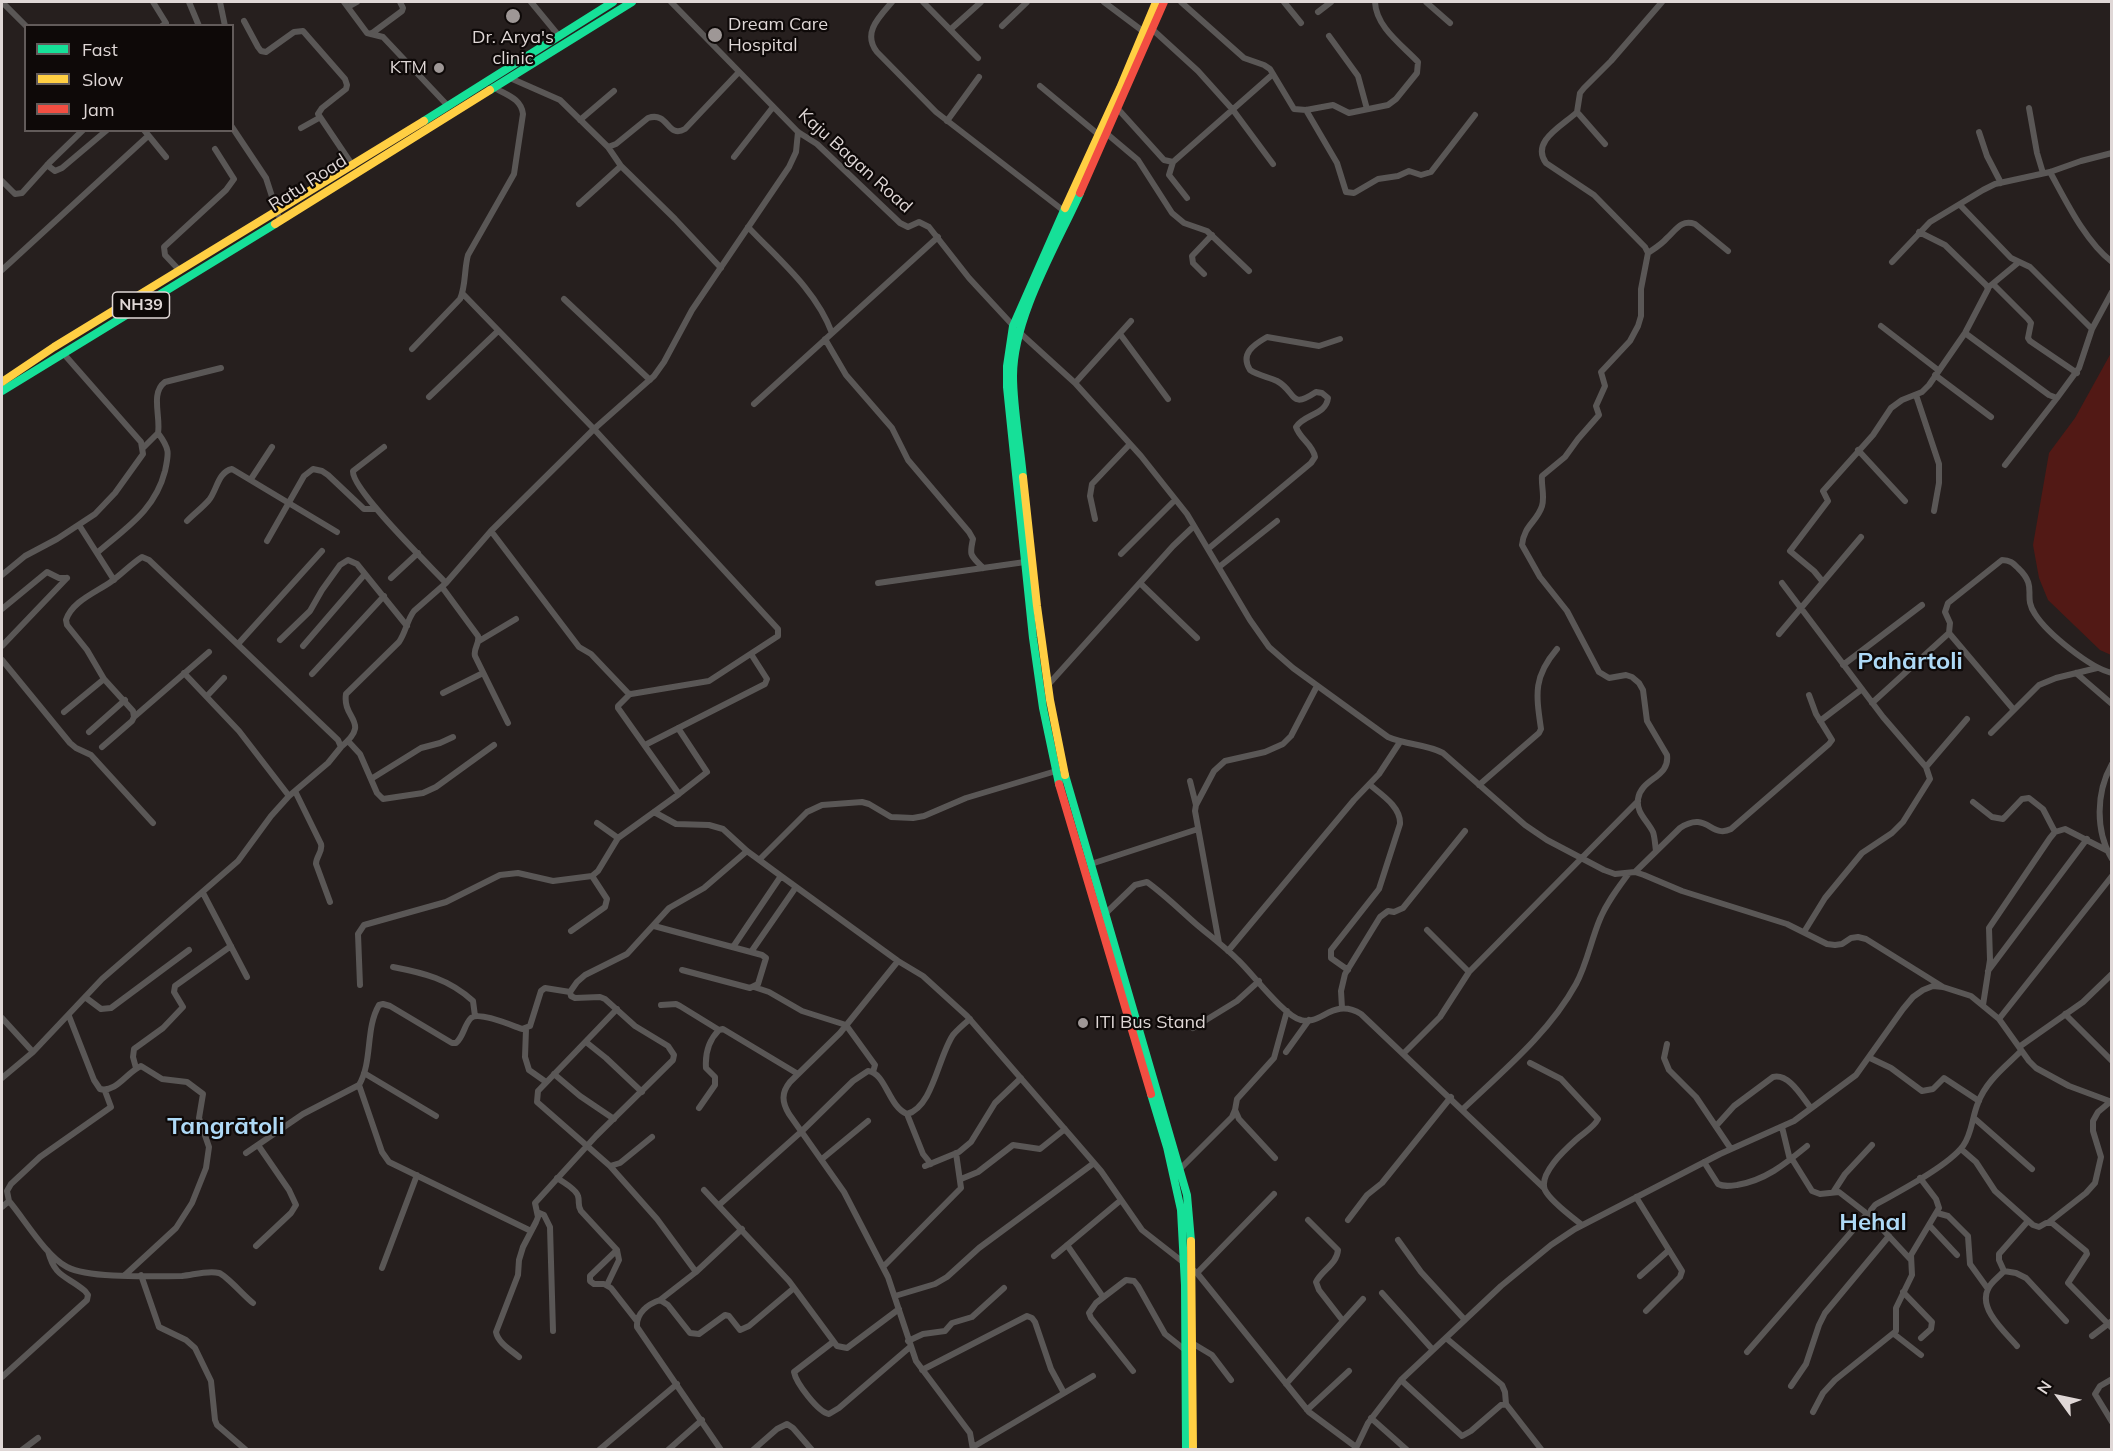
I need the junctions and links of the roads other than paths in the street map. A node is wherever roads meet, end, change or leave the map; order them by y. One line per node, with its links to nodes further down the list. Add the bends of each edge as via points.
1 (2, 2): 29 (street)
2 (153, 2): 30 (street)
3 (189, 2): 31 (street)
4 (219, 2): 32 (street)
5 (357, 2): 24 (street)
6 (400, 2): 36 (street, via 402,11)
7 (531, 2): 37 (street)
8 (613, 2): 37 (street, Ratu Road)
9 (632, 2): 43 (street, Ratu Road)
10 (671, 2): 40 (street, Kaju Bagan Road)
11 (892, 2): 59 (street, via 877,20 871,33 872,45 916,94)
12 (923, 2): 34 (street)
13 (981, 2): 34 (street)
14 (1028, 2): 33 (street)
15 (1104, 2): 35 (street)
16 (1156, 2): 35 (street)
17 (1164, 2): 35 (street)
18 (1181, 2): 41 (street, via 1244,58 1267,66)
19 (1284, 2): 27 (street)
20 (1331, 2): 25 (street)
21 (1375, 2): 52 (street, via 1378,17 1419,67 1392,102)
22 (1426, 2): 28 (street)
23 (1662, 2): 55 (street, via 1580,93)
24 (346, 4): 36 (street, via 365,31)
25 (1318, 12)
26 (244, 21): 57 (street, via 261,51 267,52 294,32 303,31 345,79 346,89 321,108)
27 (1300, 23)
28 (1450, 23)
29 (24, 24)
30 (164, 24)
31 (198, 24)
32 (224, 24)
33 (1002, 26)
34 (951, 29): 39 (street)
35 (1148, 31): 51 (street); 53 (street, via 1198,71); 67 (street)
36 (372, 34): 48 (street, via 385,39)
37 (559, 36): 44 (street, Ratu Road)
38 (1329, 36): 52 (street, via 1358,76)
39 (978, 58)
40 (739, 72): 49 (street, Kaju Bagan Road); 69 (street, via 685,129 674,131 654,116)
41 (1273, 74): 53 (street); 54 (street, via 1291,106)
42 (979, 77): 59 (street)
43 (510, 78): 46 (street, Ratu Road); 58 (street, via 555,97)
44 (486, 82): 46 (street); 48 (street, Ratu Road)
45 (1040, 86): 67 (street)
46 (494, 88): 87 (street, Ratu Road); 104 (street, via 519,102 523,114 510,183 468,255)
47 (614, 91): 58 (street)
48 (448, 106): 77 (street, Ratu Road)
49 (773, 107): 64 (street, Kaju Bagan Road); 72 (street)
50 (2029, 108): 79 (street, via 2037,153)
51 (1118, 109): 67 (street); 74 (street, via 1164,160)
52 (1368, 109): 54 (street, via 1349,113 1327,105)
53 (1233, 110): 74 (street); 75 (street)
54 (1305, 110): 56 (street, via 1337,164 1346,192 1354,194 1382,177 1409,171 1422,175 1431,172)
55 (1577, 112): 68 (street); 93 (street, via 1549,135 1541,150 1542,157 1594,195)
56 (1475, 115)
57 (319, 118): 60 (street); 77 (street)
58 (580, 120): 69 (street)
59 (947, 121): 86 (street)
60 (301, 129)
61 (234, 130): 85 (street, via 266,178)
62 (80, 132): 76 (street)
63 (105, 132): 76 (street, via 62,168 55,171)
64 (798, 132): 88 (street, via 796,152 789,167); 91 (street, Kaju Bagan Road, via 816,144 903,226 919,222)
65 (1979, 132): 81 (street)
66 (146, 133): 73 (street); 98 (street)
67 (1103, 134): 86 (street); 90 (street, via 1138,160 1178,219); 108 (street)
68 (1605, 144)
69 (608, 147): 78 (street)
70 (215, 149): 99 (street, via 234,180 164,247 165,255)
71 (2112, 153): 79 (street)
72 (734, 157)
73 (166, 158)
74 (1173, 162): 82 (street, via 1169,175)
75 (1273, 164)
76 (47, 165): 80 (street, via 22,193 15,194)
77 (353, 166): 85 (street, Ratu Road)
78 (621, 166): 83 (street); 97 (street)
79 (2047, 173): 81 (street); 96 (street, via 2097,248)
80 (2, 180)
81 (2001, 183): 84 (street)
82 (1187, 198)
83 (579, 204)
84 (1960, 205): 89 (street); 95 (street)
85 (276, 211): 87 (street); 99 (street, Ratu Road)
86 (1064, 211): 108 (street)
87 (281, 221): 117 (street, Ratu Road / NH39)
88 (748, 227): 97 (street); 111 (street, via 819,304)
89 (1919, 232): 94 (street); 102 (street, via 1945,245)
90 (1212, 235): 100 (street); 101 (street, via 1192,256)
91 (938, 237): 108 (street, Kaju Bagan Road); 111 (street)
92 (1728, 251): 93 (street, via 1690,222 1679,225)
93 (1648, 253): 234 (street, via 1638,326 1601,372 1605,386 1597,402 1596,420 1565,457 1542,476 1541,510 1526,530 1522,545 1540,577 1567,611 1599,672 1609,678 1632,677 1643,690 1647,722 1668,761 1662,772 1643,786)
94 (1892, 262)
95 (2019, 262): 102 (street); 109 (street, via 2030,267)
96 (2112, 262)
97 (721, 268): 121 (street)
98 (2, 270)
99 (180, 271): 122 (street, Ratu Road)
100 (1249, 271)
101 (1204, 274)
102 (1990, 287): 112 (street); 120 (street, via 2031,323 2030,341)
103 (2112, 292): 109 (street)
104 (463, 294): 110 (street); 116 (street)
105 (564, 299): 121 (street)
106 (1131, 321): 113 (street)
107 (1881, 326): 119 (street)
108 (1016, 329): 123 (street, Kaju Bagan Road); 159 (street, via 1007,366 1007,387); 198 (street, via 1013,376)
109 (2092, 329): 120 (street)
110 (498, 331): 126 (street); 131 (street)
111 (831, 333): 114 (street)
112 (1965, 333): 119 (street); 127 (street)
113 (1120, 334): 123 (street); 128 (street)
114 (825, 339): 129 (street); 161 (street, via 846,375 892,428 908,460 969,532 973,539 970,554)
115 (1340, 339): 154 (street, via 1319,346 1268,337 1248,351 1247,366 1255,374 1277,381 1297,399 1322,393 1328,398 1327,404 1296,427 1315,453 1311,463)
116 (412, 349)
117 (63, 353): 124 (street, Ratu Road / NH39); 136 (street)
118 (220, 368): 132 (street, via 161,385 157,395)
119 (1937, 372): 125 (street); 130 (street)
120 (2077, 373): 127 (street)
121 (650, 380): 131 (street)
122 (2, 382)
123 (1076, 383): 133 (street, Kaju Bagan Road)
124 (2, 391)
125 (1916, 395): 137 (street, via 1891,408); 144 (street, via 1939,464)
126 (429, 398)
127 (2057, 398): 138 (street)
128 (1168, 399)
129 (754, 404)
130 (1991, 417)
131 (594, 429): 150 (street); 187 (street, via 778,629 778,636)
132 (158, 433): 136 (street); 156 (street, via 169,454 161,487 143,513)
133 (1130, 444): 140 (street, Kaju Bagan Road); 145 (street, via 1092,484 1090,496)
134 (272, 447): 139 (street)
135 (384, 447): 143 (street, via 352,475)
136 (143, 448): 148 (street, via 140,460 114,493)
137 (1858, 450): 141 (street); 167 (street, via 1823,491 1828,501 1790,550)
138 (2005, 465)
139 (251, 479): 142 (street); 146 (street, via 232,469 226,471 209,500)
140 (1175, 500): 149 (street, Kaju Bagan Road); 158 (street)
141 (1905, 501)
142 (289, 503): 143 (street, via 308,472 316,469 364,508); 151 (street); 153 (street)
143 (376, 509): 157 (street)
144 (1934, 511)
145 (1095, 519)
146 (187, 521)
147 (1277, 521): 160 (street)
148 (79, 525): 156 (street); 163 (street, via 25,556)
149 (1194, 526): 154 (street, Kaju Bagan Road); 169 (street)
150 (491, 531): 170 (street); 202 (street, via 579,647)
151 (337, 532)
152 (1861, 537): 167 (street)
153 (267, 541)
154 (1208, 549): 160 (street, Kaju Bagan Road)
155 (322, 551): 182 (street)
156 (98, 552): 165 (street)
157 (418, 553): 164 (street); 170 (street)
158 (1121, 554)
159 (1025, 561): 161 (street); 226 (street, via 1042,697)
160 (1219, 567): 199 (street, Kaju Bagan Road, via 1265,642)
161 (983, 568): 168 (street)
162 (365, 574): 171 (street); 180 (street, via 353,561 344,561 307,615); 184 (street)
163 (2, 575)
164 (391, 578)
165 (114, 580): 182 (street, via 145,558); 197 (street, via 86,598 66,620)
166 (1782, 582): 174 (street)
167 (1823, 582): 174 (street)
168 (878, 583)
169 (1140, 583): 179 (street); 198 (street)
170 (444, 585): 176 (street, via 414,611); 181 (street)
171 (384, 596): 176 (street); 195 (street)
172 (1922, 604): 189 (street)
173 (2, 609): 183 (street, via 46,572 67,578)
174 (1801, 609): 178 (street); 189 (street)
175 (516, 619): 181 (street)
176 (407, 626): 218 (street, via 399,642 346,694 355,722)
177 (1949, 633): 190 (street, via 1950,623 1944,612 1948,603 1997,563 2007,560 2029,581 2029,599 2035,614 2079,656); 206 (street); 208 (street)
178 (1779, 634)
179 (1197, 639)
180 (280, 640)
181 (479, 640): 192 (street, via 474,652)
182 (238, 644): 223 (street, via 338,740)
183 (2, 646)
184 (303, 646)
185 (1557, 649): 230 (street, via 1536,690 1539,733)
186 (209, 652): 191 (street)
187 (751, 654): 202 (street, via 709,681); 214 (street, via 767,679 765,684)
188 (2, 660): 238 (street, via 70,743 91,755)
189 (1844, 665): 200 (street)
190 (2098, 668): 193 (street); 194 (street)
191 (184, 673): 204 (street); 210 (street)
192 (483, 673): 201 (street); 213 (street)
193 (2076, 673): 207 (street); 208 (street, via 2039,685)
194 (2112, 673)
195 (312, 674)
196 (224, 678): 204 (street)
197 (104, 679): 205 (street); 209 (street)
198 (1048, 685): 251 (street, via 1063,769)
199 (1317, 686): 219 (street, Kaju Bagan Road); 236 (street, via 1283,744 1224,761 1214,771)
200 (1862, 689): 206 (street); 212 (street)
201 (443, 693)
202 (630, 694): 221 (street, via 618,708)
203 (1809, 695): 212 (street)
204 (207, 696): 233 (street)
205 (125, 700): 210 (street); 215 (street)
206 (1872, 703): 225 (street)
207 (2112, 704)
208 (2014, 710): 216 (street)
209 (64, 712)
210 (134, 717): 222 (street)
211 (1967, 719): 225 (street)
212 (1820, 721): 247 (street, via 1830,734 1829,744 1739,824 1726,832 1700,821 1687,823)
213 (508, 723)
214 (678, 728): 221 (street); 232 (street, via 706,772)
215 (89, 732)
216 (1991, 733)
217 (453, 737): 227 (street, via 421,748)
218 (348, 741): 223 (street); 227 (street, via 360,754)
219 (1400, 742): 229 (street); 230 (street, via 1443,753)
220 (494, 745): 227 (street, via 436,788 423,793 384,799)
221 (645, 745): 232 (street)
222 (102, 747)
223 (340, 747): 231 (street, via 328,764)
224 (2112, 764): 245 (street, via 2104,779 2099,815)
225 (1926, 767): 263 (street, via 1930,779 1903,822 1862,853 1825,898)
226 (1056, 771): 250 (street, via 913,818 891,817 862,802 822,805 807,812); 302 (street)
227 (371, 778)
228 (1190, 781): 236 (street)
229 (1370, 785): 268 (street); 273 (street, via 1392,804 1400,824 1379,889 1330,950 1332,958)
230 (1479, 785): 248 (street, via 1525,825)
231 (296, 791): 233 (street); 258 (street, via 321,844 316,864)
232 (679, 794): 237 (street)
233 (289, 796): 257 (street, via 238,861)
234 (1638, 801): 247 (street, via 1652,830); 248 (street)
235 (1973, 802): 242 (street, via 1992,817 2003,819 2022,799 2029,798 2043,809)
236 (1196, 805): 240 (street)
237 (654, 812): 243 (street); 246 (street, via 676,824 717,827)
238 (153, 823)
239 (597, 823): 243 (street)
240 (1198, 829): 251 (street); 264 (street)
241 (1465, 831): 273 (street, via 1403,908 1380,917)
242 (2055, 832): 244 (street, via 2065,829); 275 (street, via 1992,922)
243 (618, 838): 253 (street)
244 (2087, 839): 245 (street); 275 (street)
245 (2106, 850): 249 (street)
246 (747, 851): 250 (street); 260 (street, via 704,888 676,903)
247 (1656, 851): 252 (street)
248 (1580, 858): 252 (street, via 1615,874); 274 (street)
249 (2112, 859)
250 (759, 860): 254 (street)
251 (1090, 864): 259 (street)
252 (1632, 872): 263 (street); 327 (street, via 1606,906 1583,969 1567,998 1532,1043)
253 (592, 876): 262 (street, via 608,902); 279 (street, via 559,881 518,873 500,875 446,903 364,925 358,934)
254 (781, 876): 256 (street); 266 (street)
255 (2111, 879): 294 (street)
256 (796, 887): 269 (street); 270 (street)
257 (203, 892): 265 (street); 283 (street)
258 (330, 902)
259 (1105, 914): 264 (street, via 1135,885 1147,882); 302 (street)
260 (654, 926): 266 (street); 282 (street, via 627,954 585,975)
261 (1427, 930): 274 (street)
262 (571, 931)
263 (1804, 932): 281 (street, via 1835,945 1851,938 1866,939)
264 (1219, 944): 268 (street)
265 (231, 946): 277 (street); 310 (street, via 175,986 174,992 183,1006 163,1028 134,1049)
266 (733, 947): 269 (street)
267 (189, 950): 283 (street, via 111,1008 101,1010)
268 (1228, 951): 278 (street)
269 (750, 952): 280 (street, via 766,958)
270 (898, 961): 293 (street, via 923,976); 296 (street)
271 (393, 968): 291 (street, via 442,980 473,1001)
272 (681, 970): 280 (street)
273 (1348, 970): 286 (street, via 1342,983)
274 (1469, 972): 306 (street, via 1440,1017)
275 (1988, 972): 285 (street)
276 (2112, 974): 289 (street)
277 (247, 977)
278 (1259, 981): 288 (street); 297 (street, via 1238,1001)
279 (360, 985)
280 (754, 987): 296 (street, via 802,1011)
281 (1943, 987): 285 (street, via 1971,996); 307 (street, via 1933,986 1913,997)
282 (570, 992): 287 (street, via 574,998 600,997); 298 (street, via 545,988 541,991)
283 (85, 997): 290 (street)
284 (661, 1005): 299 (street, via 680,1006)
285 (1983, 1005): 294 (street)
286 (1342, 1008): 295 (street); 306 (street, via 1361,1014)
287 (617, 1009): 300 (street); 321 (street, via 635,1026 668,1046 674,1055)
288 (1287, 1011): 295 (street, via 1301,1020); 328 (street, via 1274,1058 1237,1099)
289 (2066, 1014): 303 (street); 308 (street)
290 (69, 1016): 304 (street); 320 (street, via 94,1080)
291 (475, 1016): 298 (street); 313 (street, via 456,1043 390,1006 379,1005 373,1014)
292 (2, 1018): 304 (street)
293 (970, 1019): 317 (street); 329 (street, via 951,1038 923,1104)
294 (1999, 1019): 303 (street)
295 (1309, 1020): 305 (street)
296 (846, 1025): 312 (street, via 875,1065); 315 (street)
297 (1193, 1028)
298 (526, 1029): 318 (street, via 527,1066)
299 (718, 1030): 315 (street, via 723,1029); 325 (street, via 706,1054 706,1068 715,1077 715,1085)
300 (586, 1042): 314 (street); 321 (street)
301 (1667, 1044): 334 (street, via 1664,1058 1668,1070 1696,1097)
302 (1140, 1047): 311 (street)
303 (2020, 1049): 323 (street, via 1989,1083); 324 (street, via 2036,1068)
304 (33, 1052): 316 (street)
305 (1286, 1052)
306 (1404, 1053): 322 (street)
307 (1870, 1058): 323 (street, via 1922,1091 1933,1089 1944,1078); 326 (street, via 1856,1075)
308 (2112, 1061)
309 (1530, 1063): 359 (street, via 1566,1082 1598,1119 1554,1162)
310 (136, 1068): 320 (street); 394 (street, via 146,1068 162,1079 183,1080 201,1091 204,1097 199,1118 210,1147 206,1168 186,1215)
311 (1147, 1069): 353 (street); 391 (street, via 1177,1186)
312 (873, 1072): 329 (street, via 896,1106); 337 (street, via 853,1081)
313 (364, 1073): 319 (street); 330 (street)
314 (554, 1074): 318 (street); 332 (street)
315 (798, 1074): 337 (street, via 786,1088 783,1099)
316 (2, 1078)
317 (1021, 1078): 336 (street); 346 (street, via 995,1103 971,1142)
318 (546, 1082): 340 (street, via 538,1091 537,1102)
319 (359, 1084): 339 (street, via 303,1114); 355 (street, via 382,1152)
320 (105, 1091): 365 (street, via 111,1107 40,1157 11,1184 7,1191)
321 (642, 1092): 332 (street)
322 (1451, 1097): 327 (street); 372 (street)
323 (1979, 1101): 331 (street)
324 (2111, 1102): 374 (street, via 2093,1122 2101,1157 2095,1183)
325 (699, 1108)
326 (1811, 1108): 334 (street, via 1788,1080 1778,1076 1741,1101); 335 (street)
327 (1463, 1109): 359 (street)
328 (1235, 1110): 347 (street); 353 (street)
329 (907, 1114): 346 (street, via 928,1165)
330 (436, 1116)
331 (1974, 1118): 344 (street); 354 (street)
332 (614, 1119): 340 (street)
333 (868, 1121): 348 (street)
334 (1716, 1126): 343 (street)
335 (1782, 1127): 343 (street); 349 (street)
336 (1065, 1129): 351 (street); 358 (street, via 1040,1149 1013,1145 978,1172)
337 (802, 1131): 348 (street); 366 (street)
338 (651, 1137): 352 (street, via 620,1163)
339 (258, 1145): 345 (street); 382 (street, via 296,1205)
340 (588, 1145): 352 (street); 356 (street)
341 (1872, 1145): 361 (street)
342 (1807, 1146): 349 (street)
343 (1731, 1149): 350 (street)
344 (1960, 1149): 357 (street); 373 (street, via 1976,1162 1995,1191)
345 (246, 1153)
346 (956, 1153): 358 (street)
347 (1275, 1158)
348 (822, 1159): 389 (street)
349 (1791, 1160): 350 (street, via 1766,1177 1729,1186 1718,1184); 361 (street, via 1812,1191)
350 (1704, 1162): 363 (street)
351 (1094, 1163): 364 (street); 403 (street, via 988,1241 947,1277)
352 (610, 1166): 393 (street, via 657,1219)
353 (1180, 1168): 391 (street, via 1190,1216)
354 (2032, 1169)
355 (417, 1175): 378 (street); 390 (street)
356 (557, 1178): 368 (street, via 535,1203); 383 (street, via 581,1199 578,1207)
357 (1920, 1178): 369 (street, via 1938,1204); 370 (street, via 1875,1205)
358 (961, 1179): 389 (street, via 958,1192)
359 (1544, 1188): 375 (street)
360 (704, 1190): 366 (street)
361 (1834, 1191): 370 (street)
362 (1274, 1194): 391 (street)
363 (1636, 1197): 375 (street); 384 (street)
364 (1121, 1200): 381 (street); 391 (street, via 1142,1230)
365 (9, 1201): 367 (street); 385 (street)
366 (719, 1205): 377 (street)
367 (2, 1207)
368 (537, 1212): 378 (street); 415 (street, via 544,1215 550,1227)
369 (1937, 1213): 376 (street); 400 (street, via 1948,1216 1968,1236 1970,1264)
370 (1870, 1216): 379 (street); 425 (street)
371 (1308, 1220): 412 (street, via 1338,1250 1337,1259 1316,1282)
372 (1348, 1220)
373 (2028, 1221): 374 (street, via 2039,1227); 392 (street, via 1999,1254)
374 (2049, 1222): 414 (street, via 2086,1251 2068,1283)
375 (1582, 1225): 411 (street, via 1501,1286)
376 (1929, 1225): 386 (street); 388 (street)
377 (742, 1229): 393 (street); 398 (street)
378 (531, 1231): 427 (street, via 496,1332)
379 (1889, 1236): 388 (street); 438 (street, via 1821,1320 1806,1364)
380 (1398, 1240): 411 (street)
381 (1067, 1245): 387 (street); 404 (street)
382 (256, 1246)
383 (617, 1250): 397 (street, via 619,1260); 397 (street, via 590,1276 594,1284)
384 (1669, 1250): 396 (street); 409 (street, via 1682,1274)
385 (48, 1251): 394 (street, via 68,1267 105,1276); 432 (street, via 52,1266 85,1291 87,1300)
386 (1958, 1255)
387 (1054, 1256)
388 (1911, 1260): 401 (street, via 1912,1275)
389 (884, 1266): 403 (street)
390 (382, 1268)
391 (1191, 1268): 422 (street); 437 (street)
392 (2004, 1271): 400 (street); 413 (street, via 2026,1278)
393 (696, 1272): 406 (street)
394 (125, 1275): 395 (street)
395 (141, 1275): 407 (street, via 220,1274); 450 (street, via 159,1327 192,1343 210,1376 218,1425)
396 (1640, 1276)
397 (607, 1285): 410 (street)
398 (794, 1288): 406 (street, via 745,1328 740,1330 725,1315 695,1335); 420 (street)
399 (1004, 1288): 421 (street, via 972,1317 952,1323 945,1331 923,1334)
400 (1988, 1289): 423 (street, via 1986,1302 1991,1314)
401 (1903, 1292): 416 (street, via 1896,1308); 419 (street, via 1932,1322 1931,1329)
402 (1382, 1293): 424 (street)
403 (895, 1296): 408 (street)
404 (1103, 1298): 422 (street, via 1126,1280 1134,1281 1165,1334); 429 (street, via 1089,1313 1091,1318)
405 (1363, 1299): 412 (street)
406 (660, 1300): 410 (street)
407 (253, 1303)
408 (898, 1309): 420 (street, via 847,1348); 421 (street)
409 (1646, 1311)
410 (636, 1320): 436 (street)
411 (1465, 1320): 418 (street)
412 (1343, 1321): 437 (street)
413 (2066, 1321)
414 (2110, 1325): 417 (street)
415 (553, 1331)
416 (1893, 1334): 426 (street); 442 (street, via 1835,1380)
417 (2092, 1336)
418 (1446, 1338): 424 (street); 440 (street, via 1502,1385)
419 (1921, 1338)
420 (833, 1342): 421 (street, via 794,1372 820,1410 829,1414)
421 (909, 1344): 428 (street)
422 (1188, 1346): 434 (street, via 1212,1355); 456 (street); 457 (street)
423 (2017, 1346)
424 (1433, 1350): 435 (street)
425 (1747, 1352)
426 (1921, 1355)
427 (519, 1357)
428 (922, 1370): 439 (street, via 1027,1316 1035,1322); 447 (street, via 970,1433)
429 (1133, 1371)
430 (1349, 1371): 441 (street)
431 (1093, 1376): 439 (street)
432 (2, 1377)
433 (2112, 1379): 445 (street, via 2095,1394)
434 (1231, 1380)
435 (1401, 1380): 440 (street, via 1462,1436); 443 (street)
436 (677, 1384): 444 (street); 451 (street)
437 (1286, 1384): 441 (street)
438 (1791, 1386)
439 (1064, 1393): 447 (street)
440 (1506, 1404): 459 (street)
441 (1307, 1410): 448 (street)
442 (1813, 1412)
443 (1371, 1418): 448 (street); 458 (street)
444 (702, 1420): 452 (street); 453 (street)
445 (2112, 1422)
446 (38, 1438): 449 (street)
447 (973, 1448)
448 (1355, 1448)
449 (22, 1449)
450 (246, 1449)
451 (599, 1449)
452 (668, 1449)
453 (721, 1449)
454 (753, 1449): 455 (street, via 787,1424)
455 (812, 1449)
456 (1186, 1449)
457 (1193, 1449)
458 (1407, 1449)
459 (1541, 1449)

